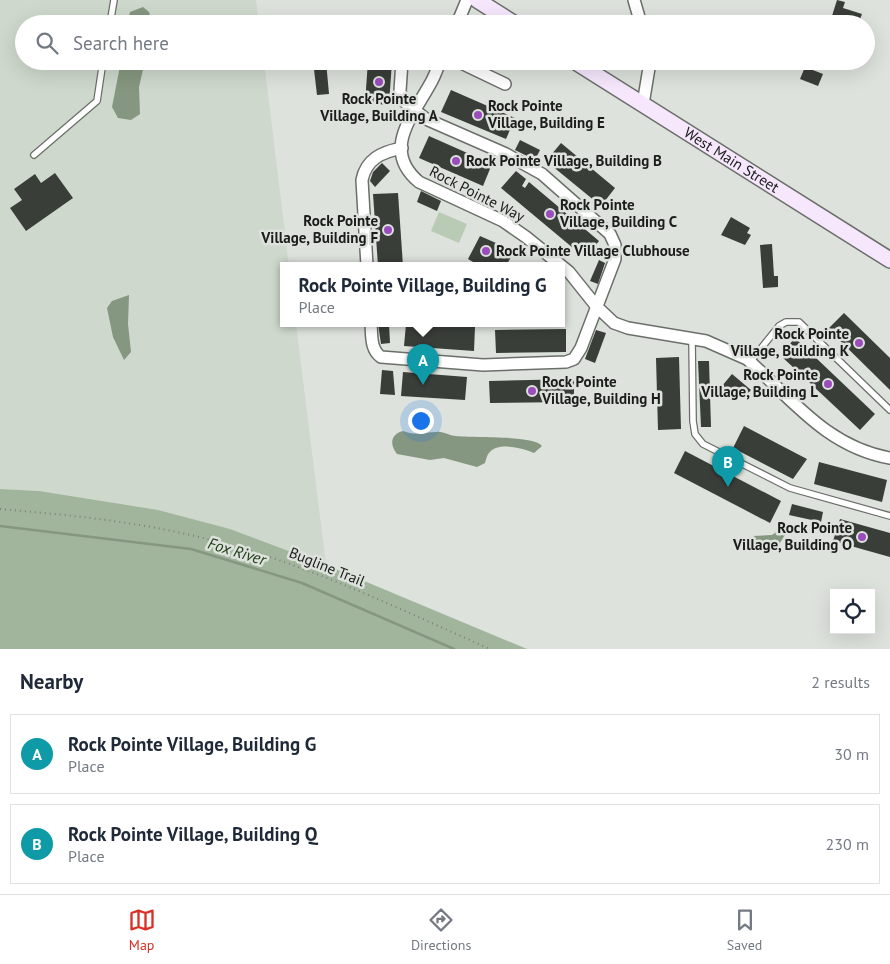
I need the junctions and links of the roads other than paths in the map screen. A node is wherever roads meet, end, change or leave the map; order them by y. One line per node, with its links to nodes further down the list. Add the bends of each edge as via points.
1 (114, 0): 5 (lane)
2 (467, 0): 6 (street)
3 (477, 0): 7 (main road)
4 (634, 0): 8 (street)
5 (112, 15)
6 (461, 15)
7 (501, 15)
8 (638, 15)
9 (102, 70): 19 (lane, via 97,101)
10 (401, 70): 17 (street, via 402,99)
11 (436, 70): 17 (street, Rock Pointe Way)
12 (476, 70): 15 (street)
13 (588, 70): 16 (main road, West Main Street)
14 (649, 70): 16 (street)
15 (506, 84)
16 (643, 104): 20 (main road, West Main Street)
17 (415, 110): 18 (street, Rock Pointe Way, via 401,139); 24 (street, via 426,119 506,154 542,174 610,234 615,245 615,259)
18 (402, 148): 21 (street, via 376,156 366,165 362,180); 22 (street, Rock Pointe Way, via 408,173 419,182 503,221)
19 (34, 155)
20 (890, 260)
21 (367, 262)
22 (557, 262)
23 (565, 269): 24 (street, Rock Pointe Way)
24 (597, 307): 25 (street, via 578,356 566,362 483,365 380,357 375,353); 26 (street, Rock Pointe Way, via 620,326)
25 (371, 327)
26 (692, 338): 27 (street, Rock Pointe Way, via 726,348); 30 (lane, via 693,421 695,434 703,444 790,488)
27 (750, 362): 28 (lane, via 779,326 798,322); 29 (street, Rock Pointe Way, via 832,436)
28 (890, 410)
29 (890, 458)
30 (890, 516)

